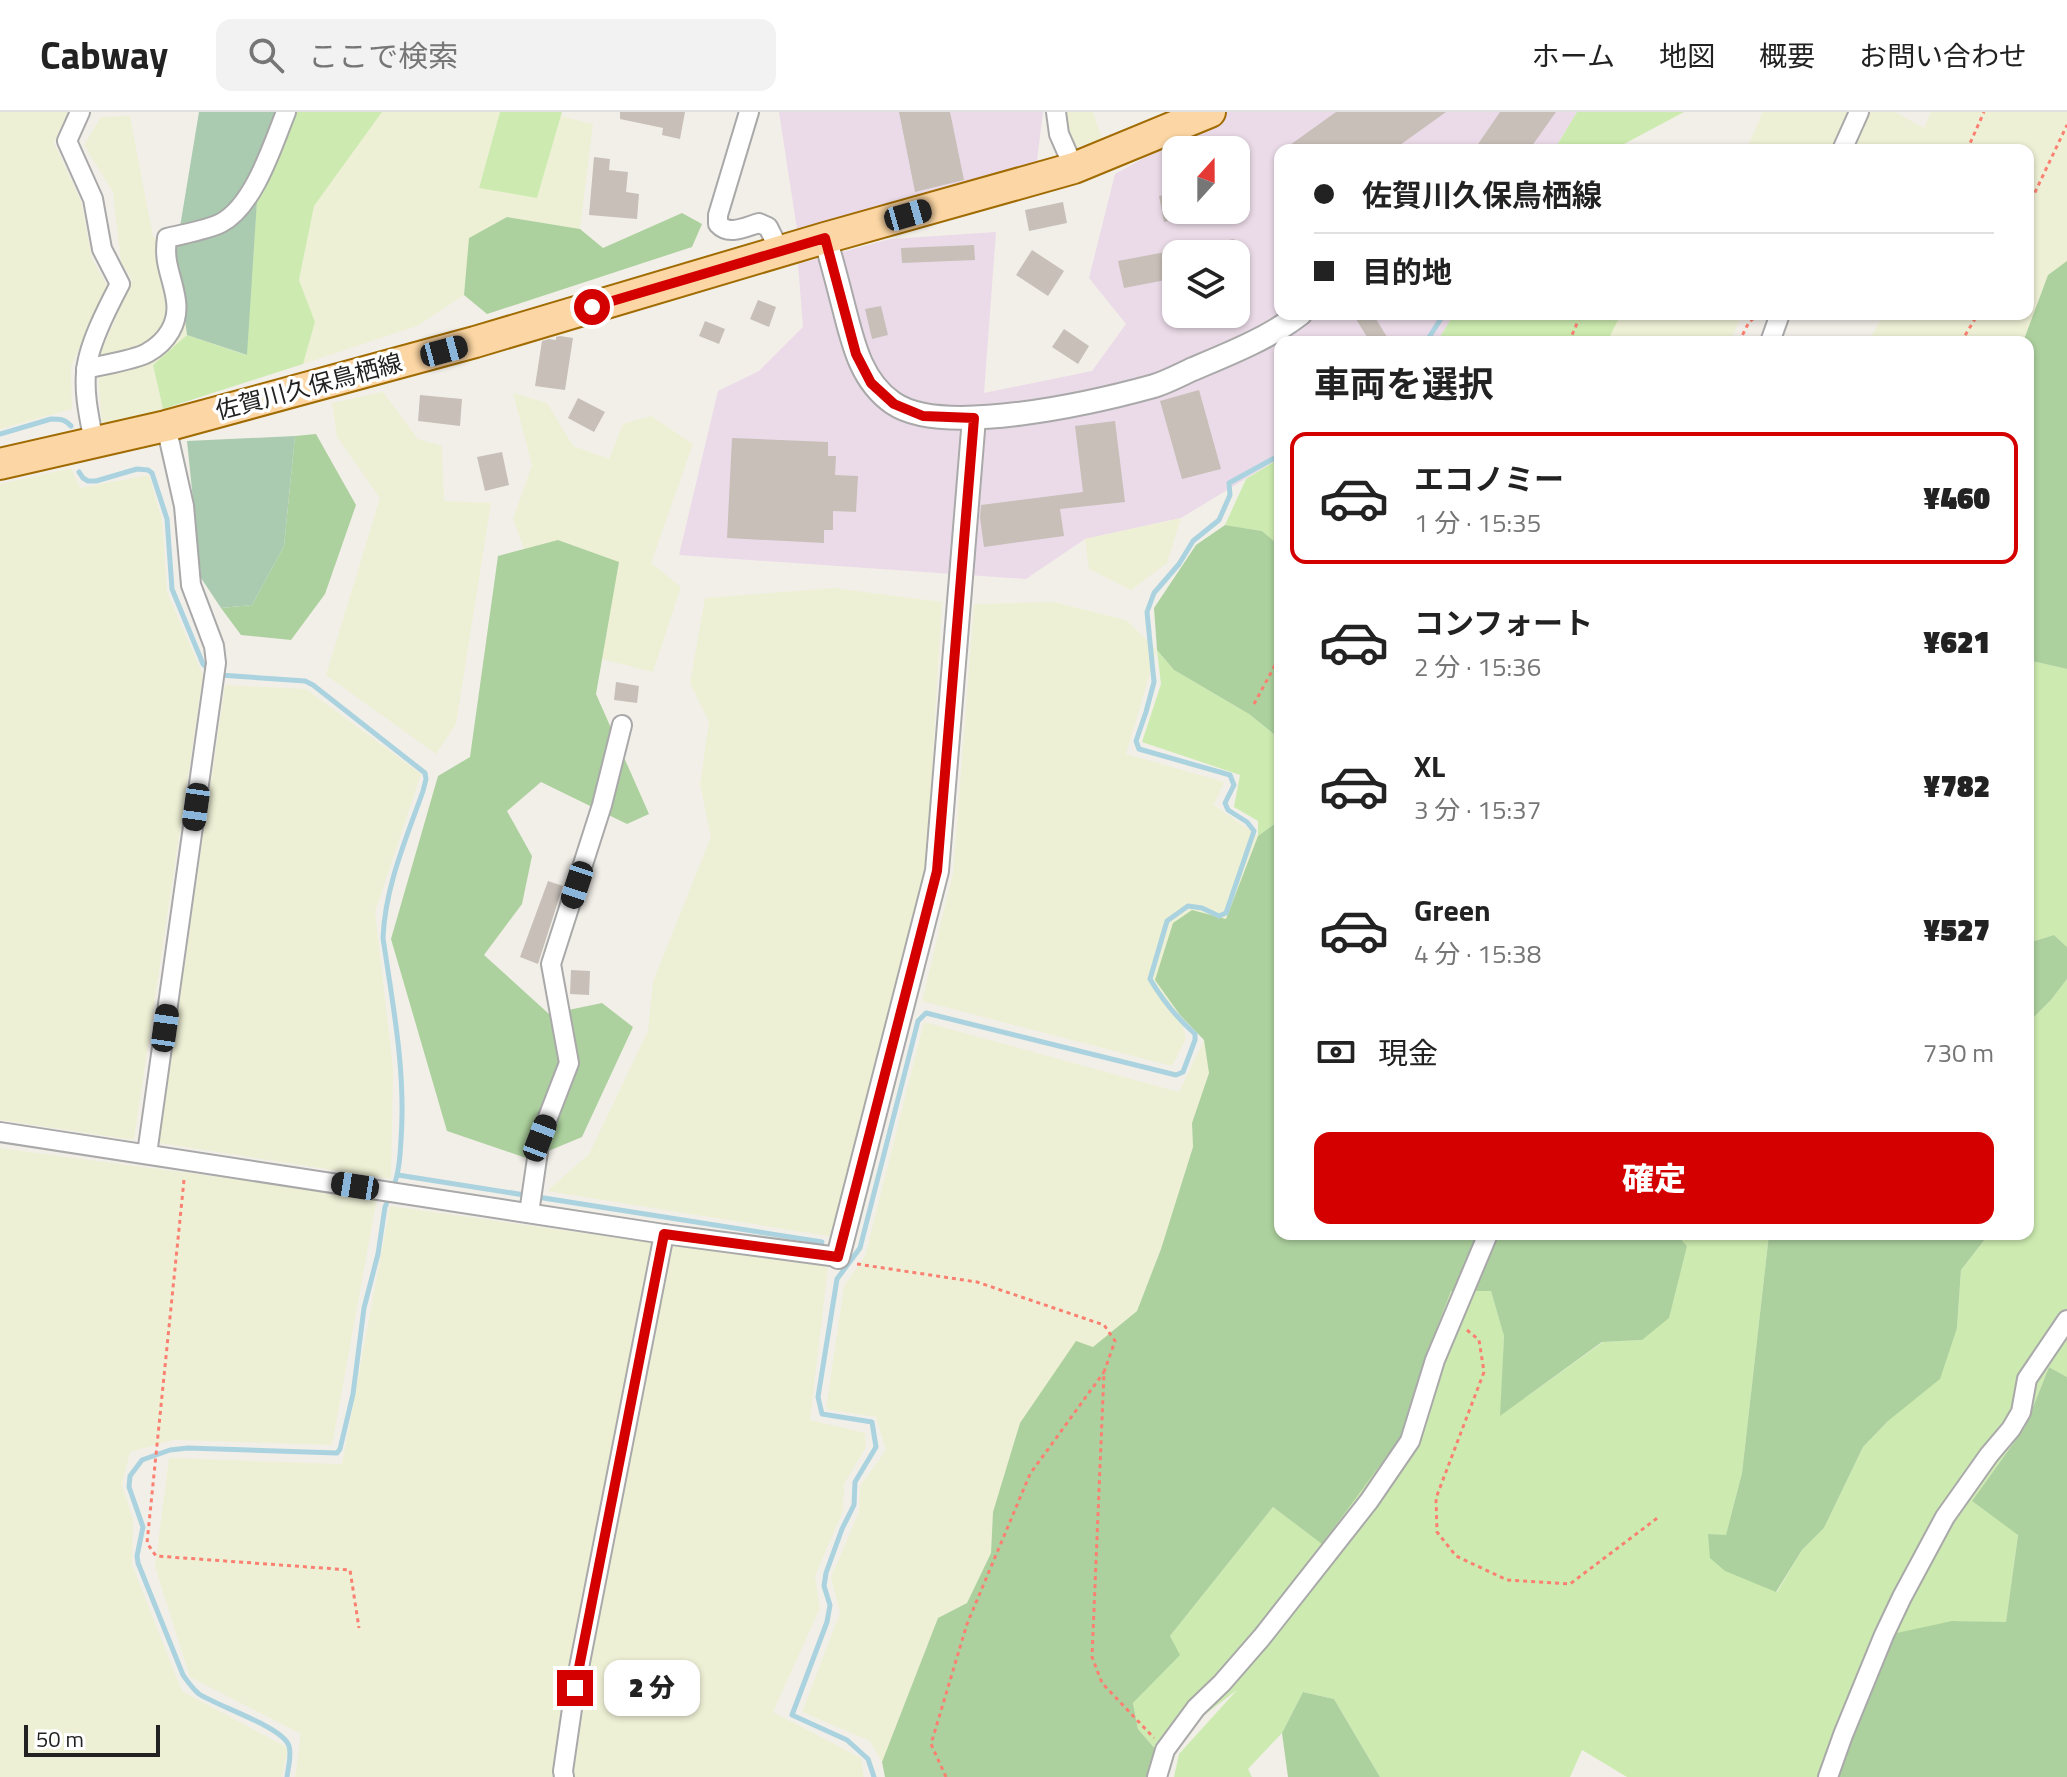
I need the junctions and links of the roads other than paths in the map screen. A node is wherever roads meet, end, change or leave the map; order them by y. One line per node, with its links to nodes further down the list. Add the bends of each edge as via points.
1 (80, 112): 12 (street, via 67,141 93,199 102,249 120,284 102,318)
2 (286, 112): 12 (street, via 262,174 241,206 222,223 167,238 165,255 177,302 169,335 147,353)
3 (749, 112): 10 (street, via 718,224 731,232 759,223 768,227)
4 (1056, 112): 8 (street)
5 (1210, 112): 8 (main road, 佐賀川久保鳥栖線)
6 (1859, 112): 7 (street)
7 (1845, 144)
8 (1074, 168): 9 (main road, 佐賀川久保鳥栖線)
9 (825, 238): 10 (main road, 佐賀川久保鳥栖線); 13 (street, via 856,354 871,383 894,404 923,416)
10 (780, 251): 14 (main road, 佐賀川久保鳥栖線)
11 (1292, 320): 13 (street, via 1156,385 1037,412)
12 (86, 369): 15 (street)
13 (974, 418): 23 (street, via 937,871)
14 (166, 426): 15 (main road, 佐賀川久保鳥栖線); 19 (street, via 184,506 191,585 214,646 215,672)
15 (94, 443): 16 (main road, 佐賀川久保鳥栖線)
16 (0, 464)
17 (622, 725): 20 (street, via 551,964 569,1063 540,1138)
18 (0, 1132): 19 (street)
19 (147, 1154): 20 (street)
20 (529, 1213): 21 (street)
21 (664, 1234): 23 (street); 25 (street, via 575,1688)
22 (1485, 1240): 26 (street, via 1431,1372 1410,1441 1340,1540 1196,1708 1165,1750)
23 (838, 1257)
24 (2067, 1320): 27 (street, via 2027,1379 2021,1412 2011,1429 1945,1517 1902,1597)
25 (564, 1777)
26 (1157, 1777)
27 (1828, 1777)

